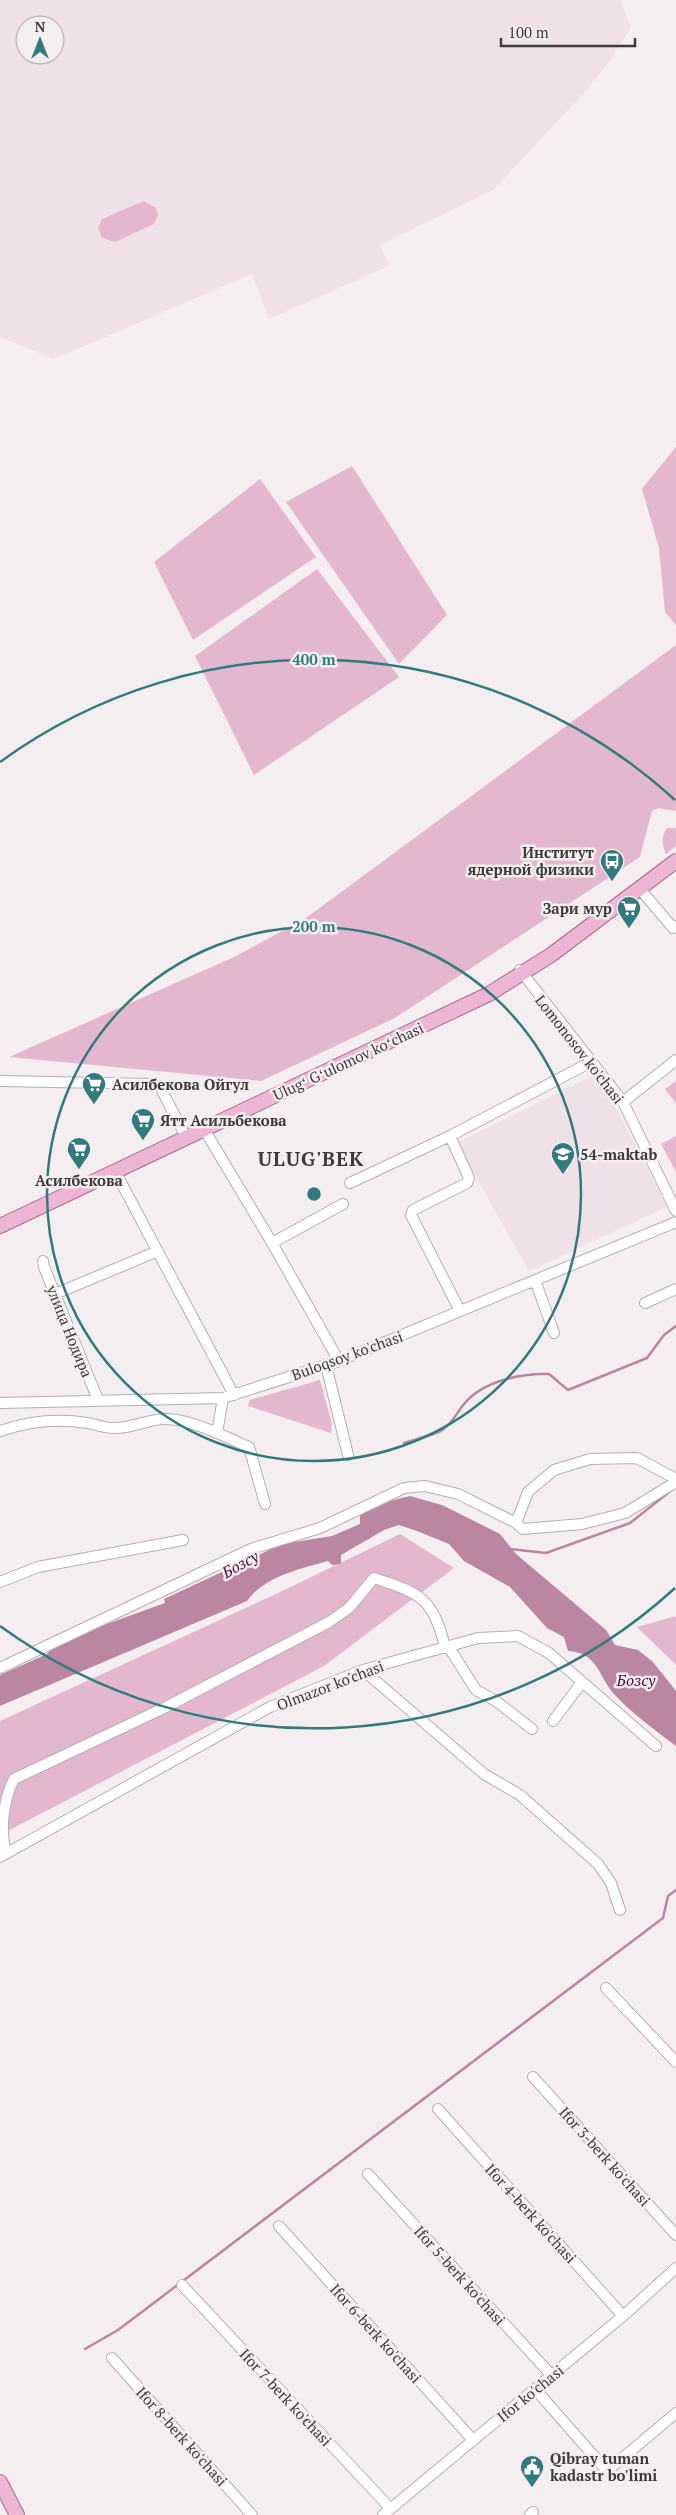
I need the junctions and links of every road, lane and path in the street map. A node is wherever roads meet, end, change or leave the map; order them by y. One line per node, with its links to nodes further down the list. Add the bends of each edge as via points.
1 (676, 855): 5 (main road, Ulugʻ Gʻulomov koʻchasi)
2 (676, 861): 3 (main road, Ulugʻ Gʻulomov koʻchasi)
3 (640, 889): 4 (street, via 673,928); 5 (main road, Ulugʻ Gʻulomov koʻchasi)
4 (676, 926)
5 (521, 972): 7 (street, Lomonosov ko'chasi); 10 (main road, Ulugʻ Gʻulomov koʻchasi, via 390,1043); 11 (main road, Ulugʻ Gʻulomov koʻchasi, via 387,1039)
6 (676, 1060): 9 (street)
7 (591, 1062): 9 (street, Lomonosov ko'chasi); 12 (street)
8 (0, 1081): 11 (street, via 154,1084 160,1087)
9 (623, 1102): 16 (street, Lomonosov ko'chasi)
10 (204, 1129): 13 (main road, Ulugʻ Gʻulomov koʻchasi); 20 (street)
11 (184, 1133): 17 (main road, Ulugʻ Gʻulomov koʻchasi)
12 (450, 1136): 14 (street); 27 (street, via 469,1178 467,1183 413,1210 411,1215)
13 (115, 1171): 19 (main road, Ulugʻ Gʻulomov koʻchasi); 21 (street)
14 (350, 1183)
15 (343, 1204): 20 (street)
16 (676, 1211)
17 (0, 1220)
18 (676, 1222): 23 (street, Buloqsoy ko'chasi)
19 (0, 1226)
20 (272, 1243): 29 (street)
21 (158, 1251): 25 (street); 31 (street)
22 (43, 1261): 25 (street, улица Нодира)
23 (535, 1280): 27 (street, Buloqsoy ko'chasi); 28 (street)
24 (676, 1289): 26 (street)
25 (55, 1294): 32 (street, улица Нодира)
26 (645, 1303)
27 (460, 1311): 29 (street, Buloqsoy ko'chasi)
28 (554, 1332)
29 (339, 1361): 30 (street, Buloqsoy ko'chasi)
30 (326, 1365): 31 (street, Buloqsoy ko'chasi); 36 (street)
31 (228, 1396): 32 (street, Buloqsoy ko'chasi); 35 (street)
32 (98, 1400): 33 (street, Buloqsoy ko'chasi)
33 (0, 1403)
34 (0, 1431): 35 (street, via 46,1420 127,1428 168,1419)
35 (217, 1432): 38 (street, via 249,1448)
36 (348, 1455)
37 (676, 1481): 39 (street, via 624,1513 582,1524 523,1529); 39 (street, via 637,1458 590,1459 554,1470 528,1492)
38 (265, 1504)
39 (516, 1523): 43 (street, via 458,1494 425,1486 404,1488 320,1528 251,1549)
40 (183, 1540): 41 (street, via 38,1567)
41 (0, 1582)
42 (446, 1647): 44 (street, Olmazor ko'chasi); 45 (street, Olmazor ko'chasi, via 478,1638 518,1636 549,1653); 47 (street, via 476,1690); 49 (street, via 432,1609 421,1598 374,1578 349,1608 329,1622 166,1707 14,1779 5,1796)
43 (0, 1668)
44 (363, 1670): 49 (street, Olmazor ko'chasi, via 270,1708); 50 (street, via 484,1774 520,1795 598,1864 611,1882)
45 (582, 1682): 46 (street); 48 (street, Olmazor ko'chasi)
46 (553, 1721)
47 (532, 1729)
48 (656, 1746)
49 (3, 1855)
50 (620, 1910)
51 (606, 1988): 52 (street)
52 (676, 2062)
53 (533, 2077): 57 (street, Ifor 3-berk ko'chasi)
54 (438, 2109): 60 (street, Ifor 4-berk ko'chasi)
55 (368, 2174): 62 (street, Ifor 5-berk ko'chasi)
56 (279, 2226): 65 (street, Ifor 6-berk ko'chasi)
57 (676, 2235)
58 (676, 2268): 60 (street, Ifor ko'chasi)
59 (182, 2285): 68 (street, Ifor 7-berk ko'chasi)
60 (623, 2316): 62 (street, Ifor ko'chasi)
61 (112, 2358): 71 (street, Ifor 8-berk ko'chasi)
62 (552, 2376): 63 (street, Ifor ko'chasi)
63 (535, 2389): 64 (street, via 607,2471); 65 (street, Ifor ko'chasi)
64 (676, 2413)
65 (472, 2440): 68 (street, Ifor ko'chasi)
66 (0, 2482): 70 (main road)
67 (0, 2494): 69 (main road)
68 (386, 2512)
69 (11, 2515)
70 (17, 2515)
71 (252, 2515)

